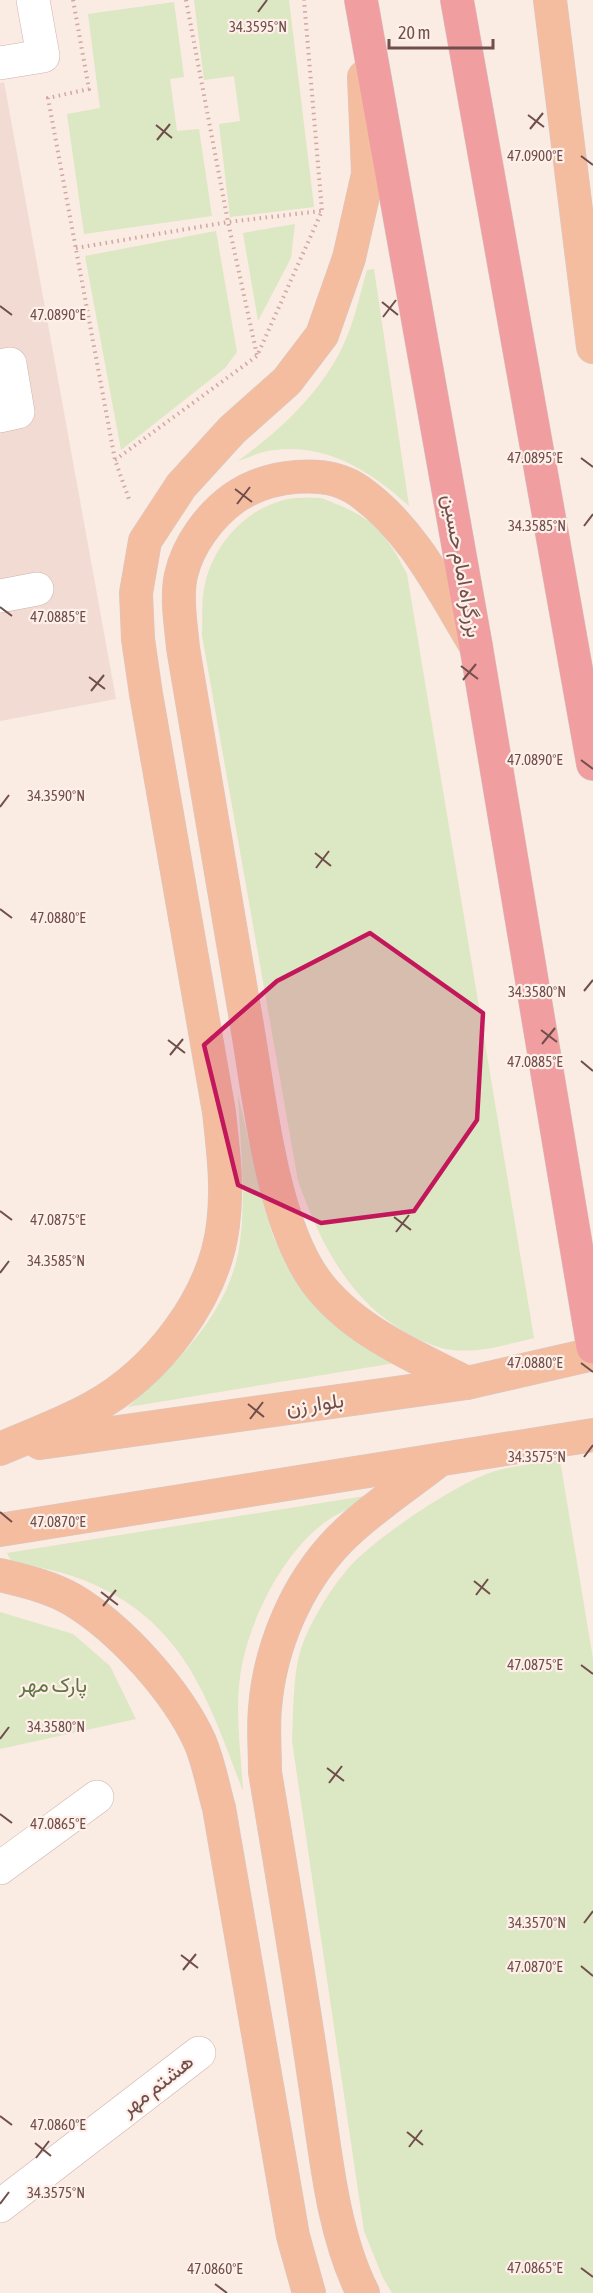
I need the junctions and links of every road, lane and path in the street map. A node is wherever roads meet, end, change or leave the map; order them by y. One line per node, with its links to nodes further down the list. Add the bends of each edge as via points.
1 (33, 0): 8 (street, via 43,56)
2 (73, 0): 11 (path, via 89,89 48,98)
3 (186, 0): 10 (path)
4 (304, 0): 9 (path)
5 (361, 0): 17 (main road, via 368,174 349,258 322,335 287,381 232,430 181,486); 20 (highway, بزرگراه امام حسین)
6 (457, 0): 21 (highway)
7 (550, 0): 12 (main road)
8 (0, 63)
9 (322, 211): 10 (path); 13 (path)
10 (228, 222): 11 (path); 13 (path)
11 (76, 248): 16 (path)
12 (593, 347)
13 (257, 356): 16 (path)
14 (0, 366): 15 (street, via 10,364 18,412)
15 (0, 416)
16 (115, 460): 17 (path)
17 (146, 541): 26 (main road, via 136,592 138,639 219,1112 225,1170 223,1227 210,1274 166,1346 130,1381 92,1408)
18 (37, 589): 19 (street)
19 (0, 596)
20 (476, 646): 22 (highway, بزرگراه امام حسین); 24 (main road, via 413,544 358,490 326,478 301,476 269,482 235,497 212,517 192,545 181,576 183,648 264,1122 289,1229 315,1280 345,1312 405,1351)
21 (593, 764)
22 (593, 1347)
23 (593, 1354): 24 (main road, بلوار زن)
24 (467, 1383): 26 (main road, بلوار زن)
25 (593, 1435): 27 (main road)
26 (0, 1449)
27 (438, 1461): 28 (main road); 35 (main road, via 340,1538 306,1581 275,1655 265,1707 266,1772 327,2160 341,2233 352,2273)
28 (0, 1530)
29 (0, 1575): 34 (main road, via 45,1586 74,1600 114,1632 158,1674 200,1742 219,1808 293,2236)
30 (97, 1797): 31 (street)
31 (0, 1868)
32 (199, 2053): 33 (street, هشتم مهر)
33 (0, 2206)
34 (309, 2293)
35 (363, 2293)

